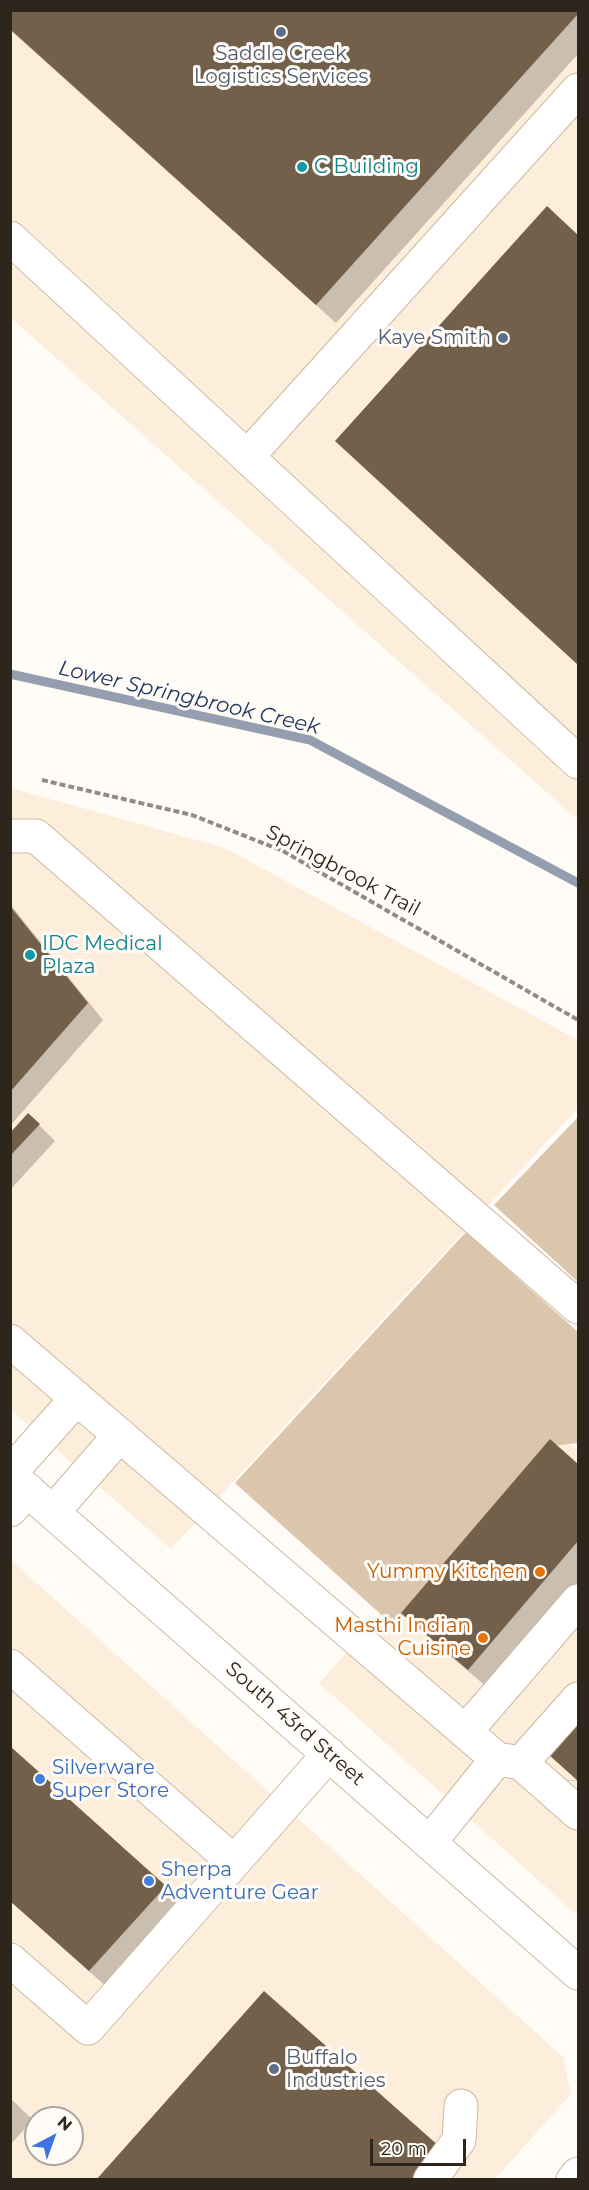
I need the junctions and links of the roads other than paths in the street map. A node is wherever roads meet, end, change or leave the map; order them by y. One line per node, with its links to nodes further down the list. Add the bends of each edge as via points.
1 (579, 90): 3 (main road)
2 (10, 238): 3 (main road)
3 (247, 457): 4 (main road)
4 (579, 762)
5 (10, 836): 6 (main road, via 36,836)
6 (579, 1307)
7 (10, 1341): 8 (main road)
8 (77, 1398): 9 (main road); 10 (main road)
9 (120, 1435): 11 (main road); 15 (main road)
10 (15, 1487): 11 (main road, South 43rd Street)
11 (53, 1512): 16 (main road, South 43rd Street)
12 (579, 1601): 15 (main road)
13 (10, 1666): 20 (main road)
14 (579, 1699): 17 (main road)
15 (465, 1732): 17 (main road)
16 (329, 1754): 19 (main road, South 43rd Street); 20 (main road)
17 (509, 1761): 18 (main road); 19 (main road)
18 (573, 1797)
19 (430, 1842): 22 (main road, South 43rd Street)
20 (234, 1862): 21 (main road, via 88,2028)
21 (10, 1960)
22 (579, 1973)
23 (461, 2106): 25 (main road, via 459,2140)
24 (579, 2174): 26 (main road)
25 (430, 2180)
26 (573, 2180)

